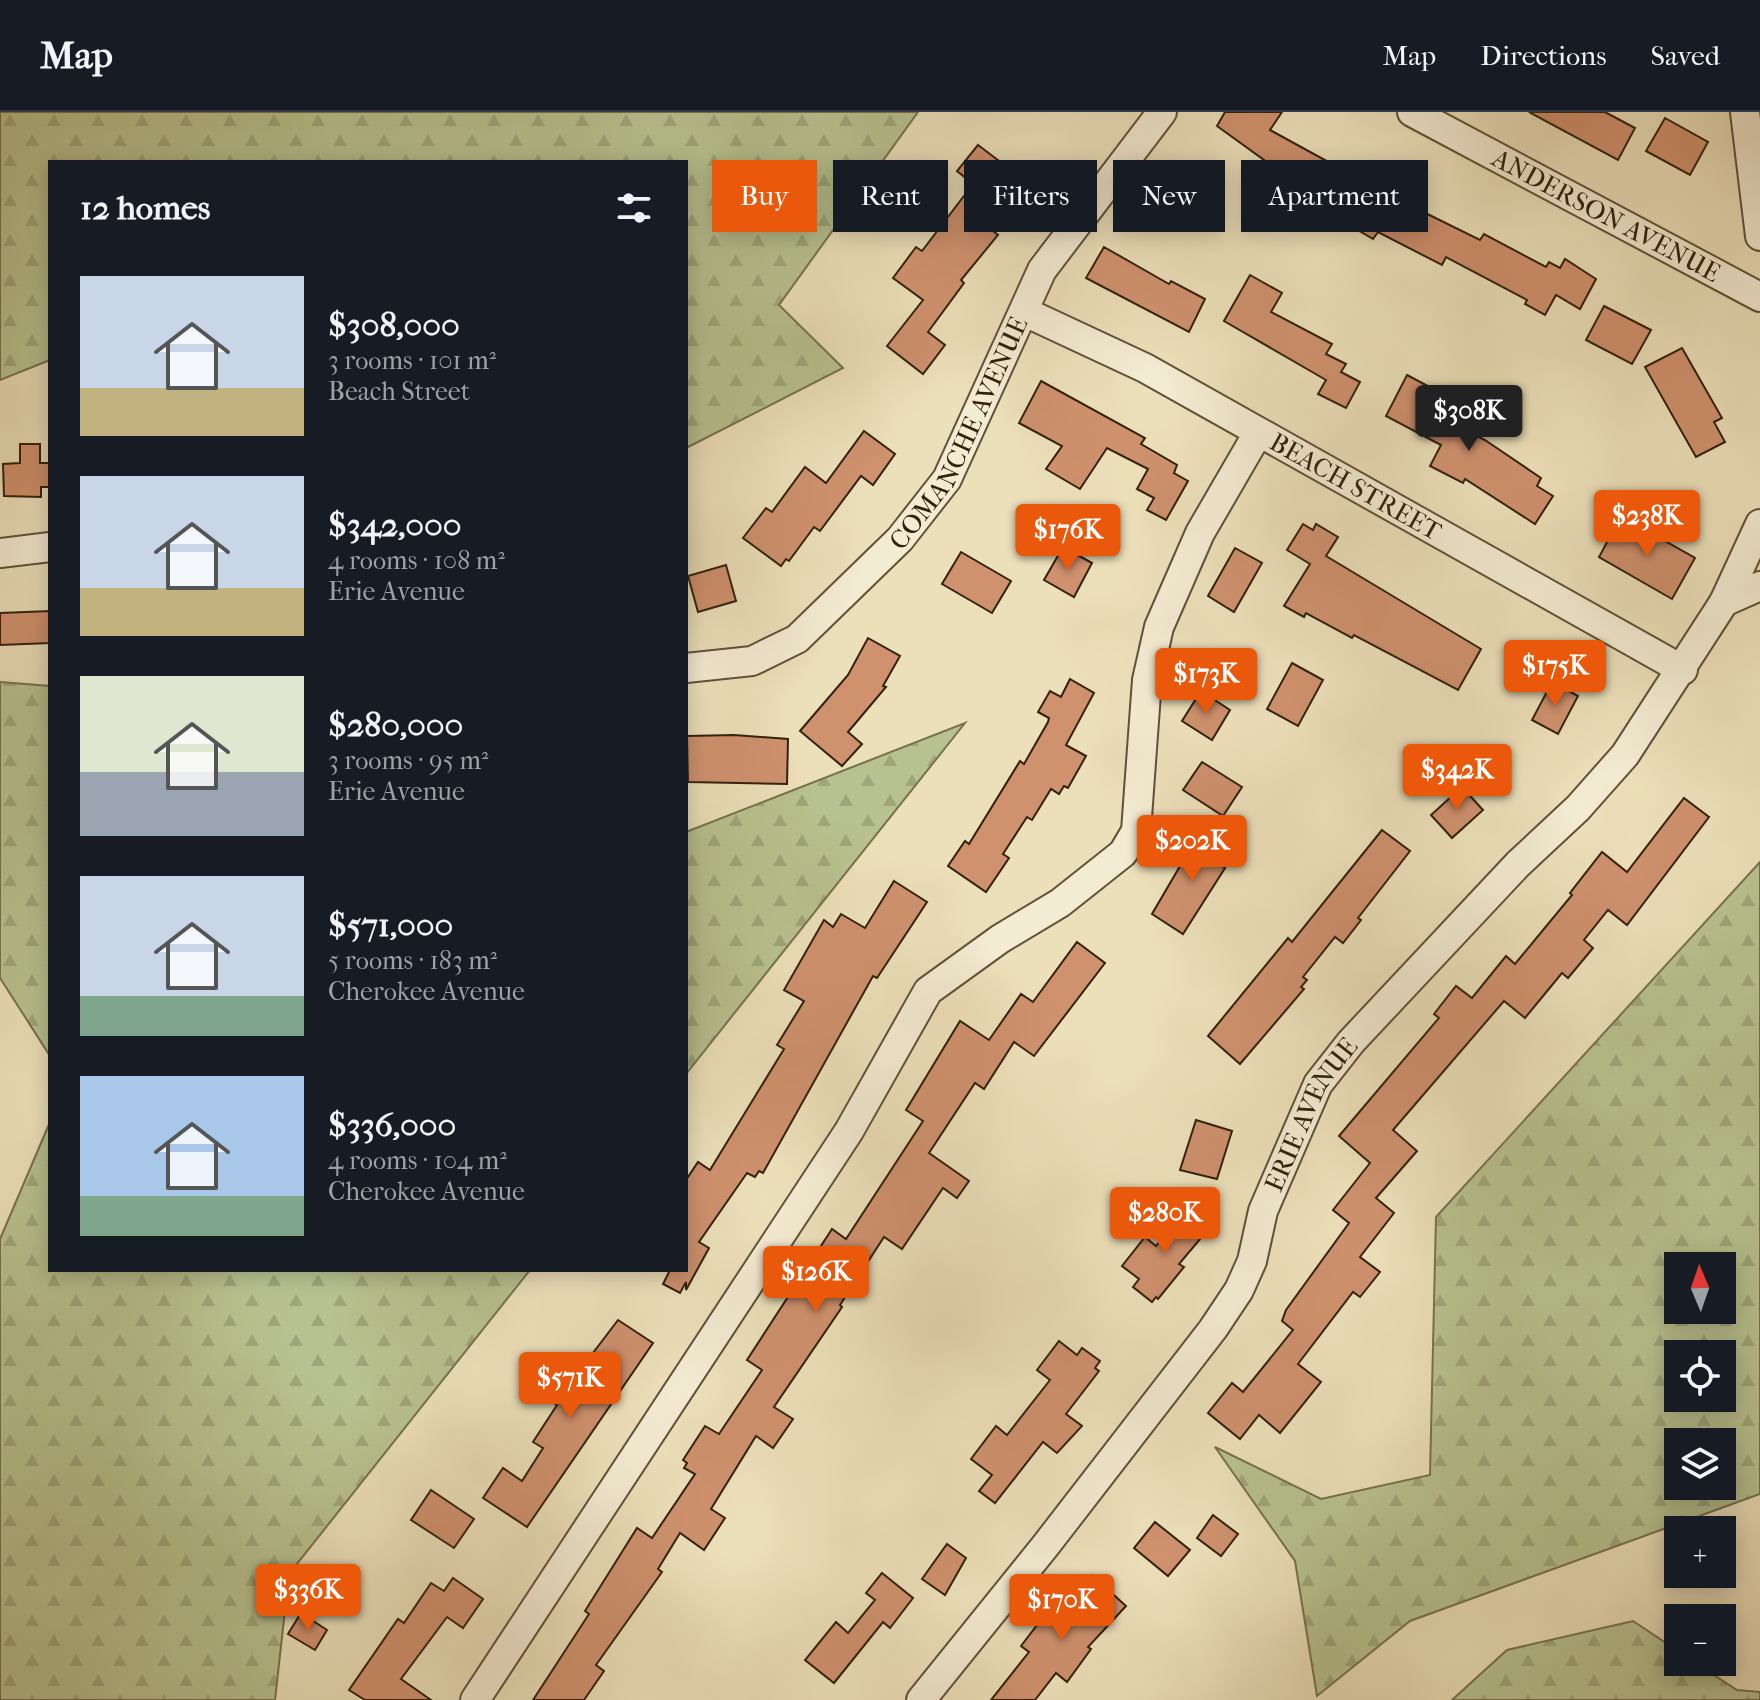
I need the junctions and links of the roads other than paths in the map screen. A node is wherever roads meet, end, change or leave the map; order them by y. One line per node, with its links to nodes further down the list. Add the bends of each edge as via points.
1 (1162, 112): 6 (street, COMANCHE AVENUE, via 1042,270)
2 (1412, 112): 5 (street, ANDERSON AVENUE)
3 (1745, 112): 4 (street)
4 (1760, 236)
5 (1760, 297)
6 (1025, 312): 7 (street, BEACH STREET, via 1145,368); 13 (street, COMANCHE AVENUE, via 947,479 900,539 797,639 752,661)
7 (1258, 433): 14 (street, BEACH STREET); 15 (street, via 1200,533 1159,627 1147,680 1136,831 1123,853 1060,903 928,991 849,1131)
8 (1760, 524): 12 (street, ERIE AVENUE)
9 (48, 547): 10 (street)
10 (0, 553)
11 (1760, 586): 12 (street)
12 (1724, 602): 14 (street, ERIE AVENUE)
13 (688, 668)
14 (1683, 670): 16 (street, ERIE AVENUE, via 1625,755 1351,1042 1318,1084 1263,1211 1252,1261 1239,1290)
15 (475, 1700)
16 (921, 1700)

